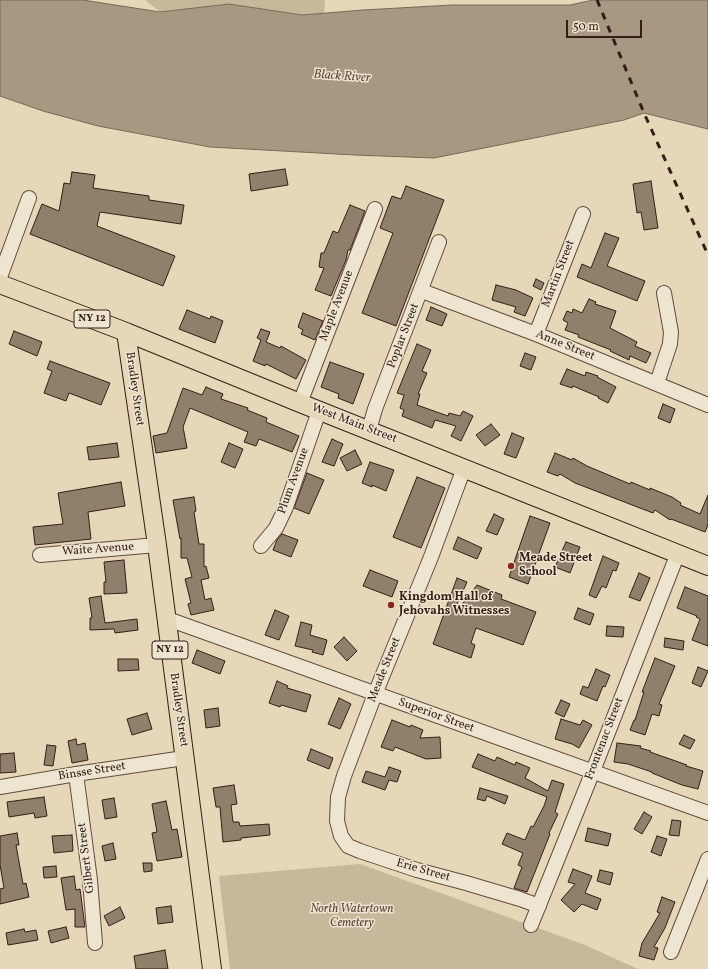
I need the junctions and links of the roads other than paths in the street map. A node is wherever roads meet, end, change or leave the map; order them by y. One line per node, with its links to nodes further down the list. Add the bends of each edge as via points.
1 (29, 198): 5 (street)
2 (375, 209): 12 (street, Maple Avenue)
3 (583, 214): 10 (street, Martin Street)
4 (439, 242): 7 (street, Poplar Street)
5 (0, 277)
6 (0, 284): 9 (main road, West Main Street / NY 12)
7 (422, 290): 10 (street, Anne Street); 15 (street, Poplar Street)
8 (664, 293): 11 (street, via 671,332 670,344)
9 (126, 332): 12 (main road, West Main Street); 17 (main road, Bradley Street / NY 12)
10 (536, 334): 11 (street, Anne Street)
11 (657, 383): 13 (street, Anne Street)
12 (300, 403): 14 (main road, West Main Street)
13 (708, 405)
14 (319, 411): 15 (main road, West Main Street); 18 (street, Plum Avenue, via 286,507 276,528)
15 (369, 430): 16 (main road, West Main Street)
16 (464, 468): 19 (main road, West Main Street); 23 (street, Meade Street)
17 (156, 545): 20 (street, Waite Avenue); 22 (main road, Bradley Street / NY 12)
18 (261, 546)
19 (678, 553): 21 (main road, West Main Street); 25 (street, Frontenac Street)
20 (40, 555)
21 (708, 566)
22 (165, 618): 23 (street, Superior Street); 24 (main road, Bradley Street / NY 12)
23 (375, 694): 25 (street, Superior Street); 28 (street, Meade Street, via 344,776)
24 (184, 758): 26 (street, Binsse Street); 35 (main road, Bradley Street / NY 12)
25 (593, 771): 29 (street, Superior Street); 31 (street, Frontenac Street)
26 (76, 774): 27 (street, Binsse Street); 33 (street, Gilbert Street, via 90,880)
27 (0, 787)
28 (338, 807): 31 (street, Erie Street, via 337,821 341,836 348,846 417,870)
29 (708, 813)
30 (708, 858): 34 (street)
31 (539, 906): 32 (street, Frontenac Street)
32 (531, 925)
33 (95, 943)
34 (671, 952)
35 (212, 969)

